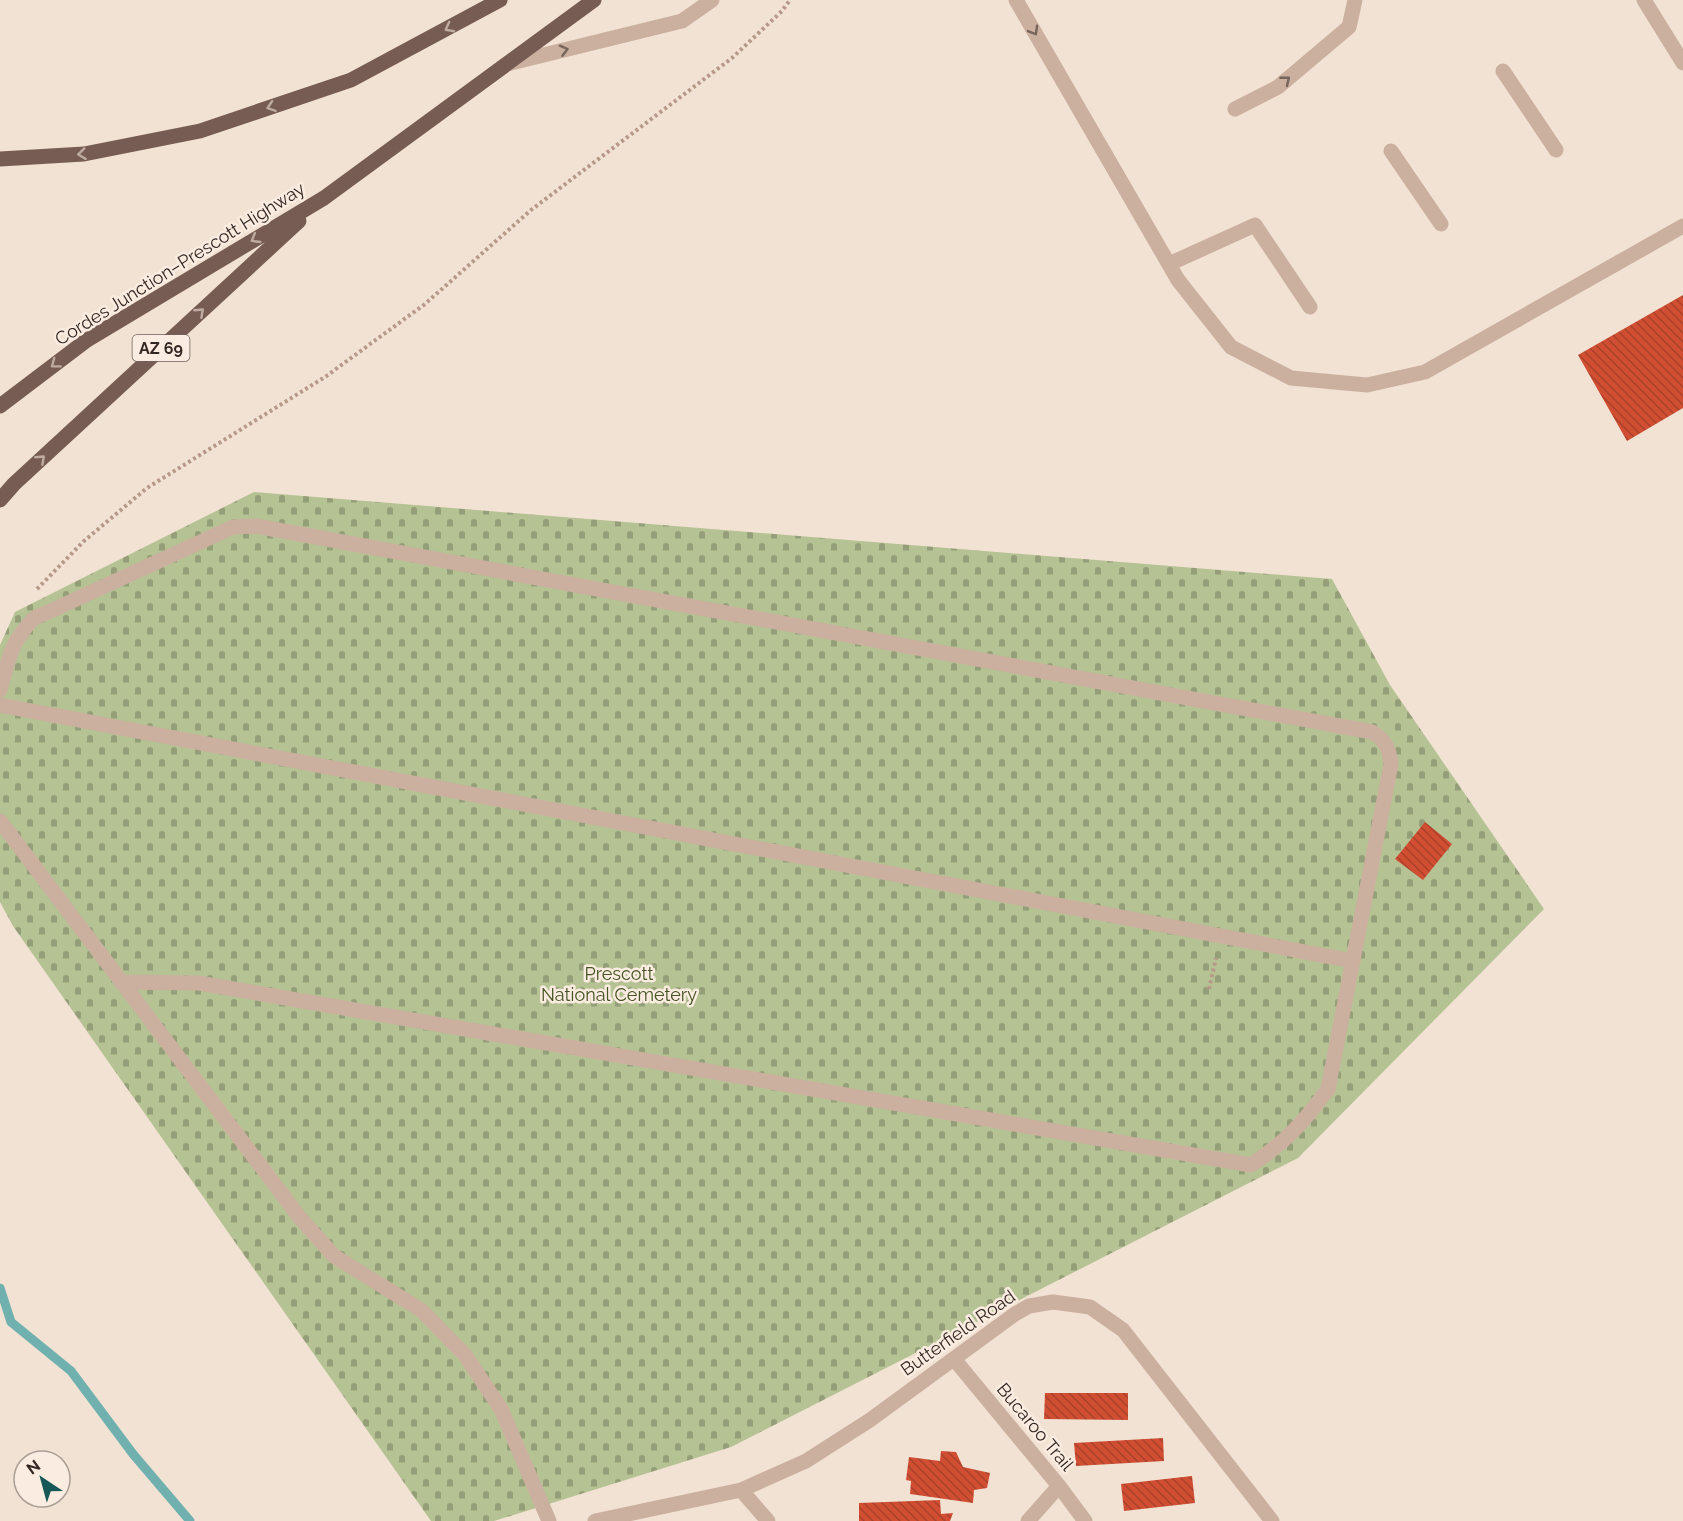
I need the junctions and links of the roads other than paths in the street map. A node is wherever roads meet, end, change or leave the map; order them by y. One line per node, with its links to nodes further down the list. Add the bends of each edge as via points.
1 (500, 0): 13 (main road, one-way to 13, via 351,80 200,131 84,154)
2 (594, 0): 8 (main road, Cordes Junction–Prescott Highway / AZ 69)
3 (712, 0): 8 (street, one-way to 3, via 682,21)
4 (1016, 0): 17 (street, one-way to 17)
5 (1355, 0): 10 (street, one-way to 5, via 1278,87 1349,27)
6 (1644, 0): 7 (street)
7 (1683, 63)
8 (507, 64): 14 (main road, Cordes Junction–Prescott Highway / AZ 69)
9 (1503, 71): 11 (street)
10 (1235, 109)
11 (1556, 150)
12 (1391, 151): 15 (street)
13 (0, 159)
14 (324, 198): 19 (main road, Cordes Junction–Prescott Highway / AZ 69, one-way to 19, via 87,340); 20 (main road, Cordes Junction–Prescott Highway / AZ 69, one-way to 14)
15 (1441, 224)
16 (1683, 226): 17 (street, via 1425,372 1367,385 1291,378 1231,347)
17 (1169, 264): 18 (street, via 1255,225)
18 (1310, 307)
19 (0, 406)
20 (0, 500)
21 (0, 690): 24 (street, via 12,647 33,619 233,527 256,526 1372,732 1383,738 1391,764)
22 (0, 705): 24 (street)
23 (0, 821): 25 (street)
24 (1353, 962): 25 (street, via 1328,1089 1305,1121 1251,1165 199,983)
25 (121, 982): 29 (street, via 300,1218 334,1256 421,1310 465,1355 501,1410)
26 (954, 1359): 27 (street, Bucaroo Trail); 28 (street, Butterfield Road, via 806,1461); 34 (street, Butterfield Road, via 1029,1306 1053,1302 1090,1307 1123,1330)
27 (1059, 1486): 32 (street); 33 (street, Bucaroo Trail)
28 (741, 1490): 30 (street, Butterfield Road); 31 (street)
29 (549, 1521)
30 (595, 1521)
31 (768, 1521)
32 (1028, 1521)
33 (1085, 1521)
34 (1272, 1521)

